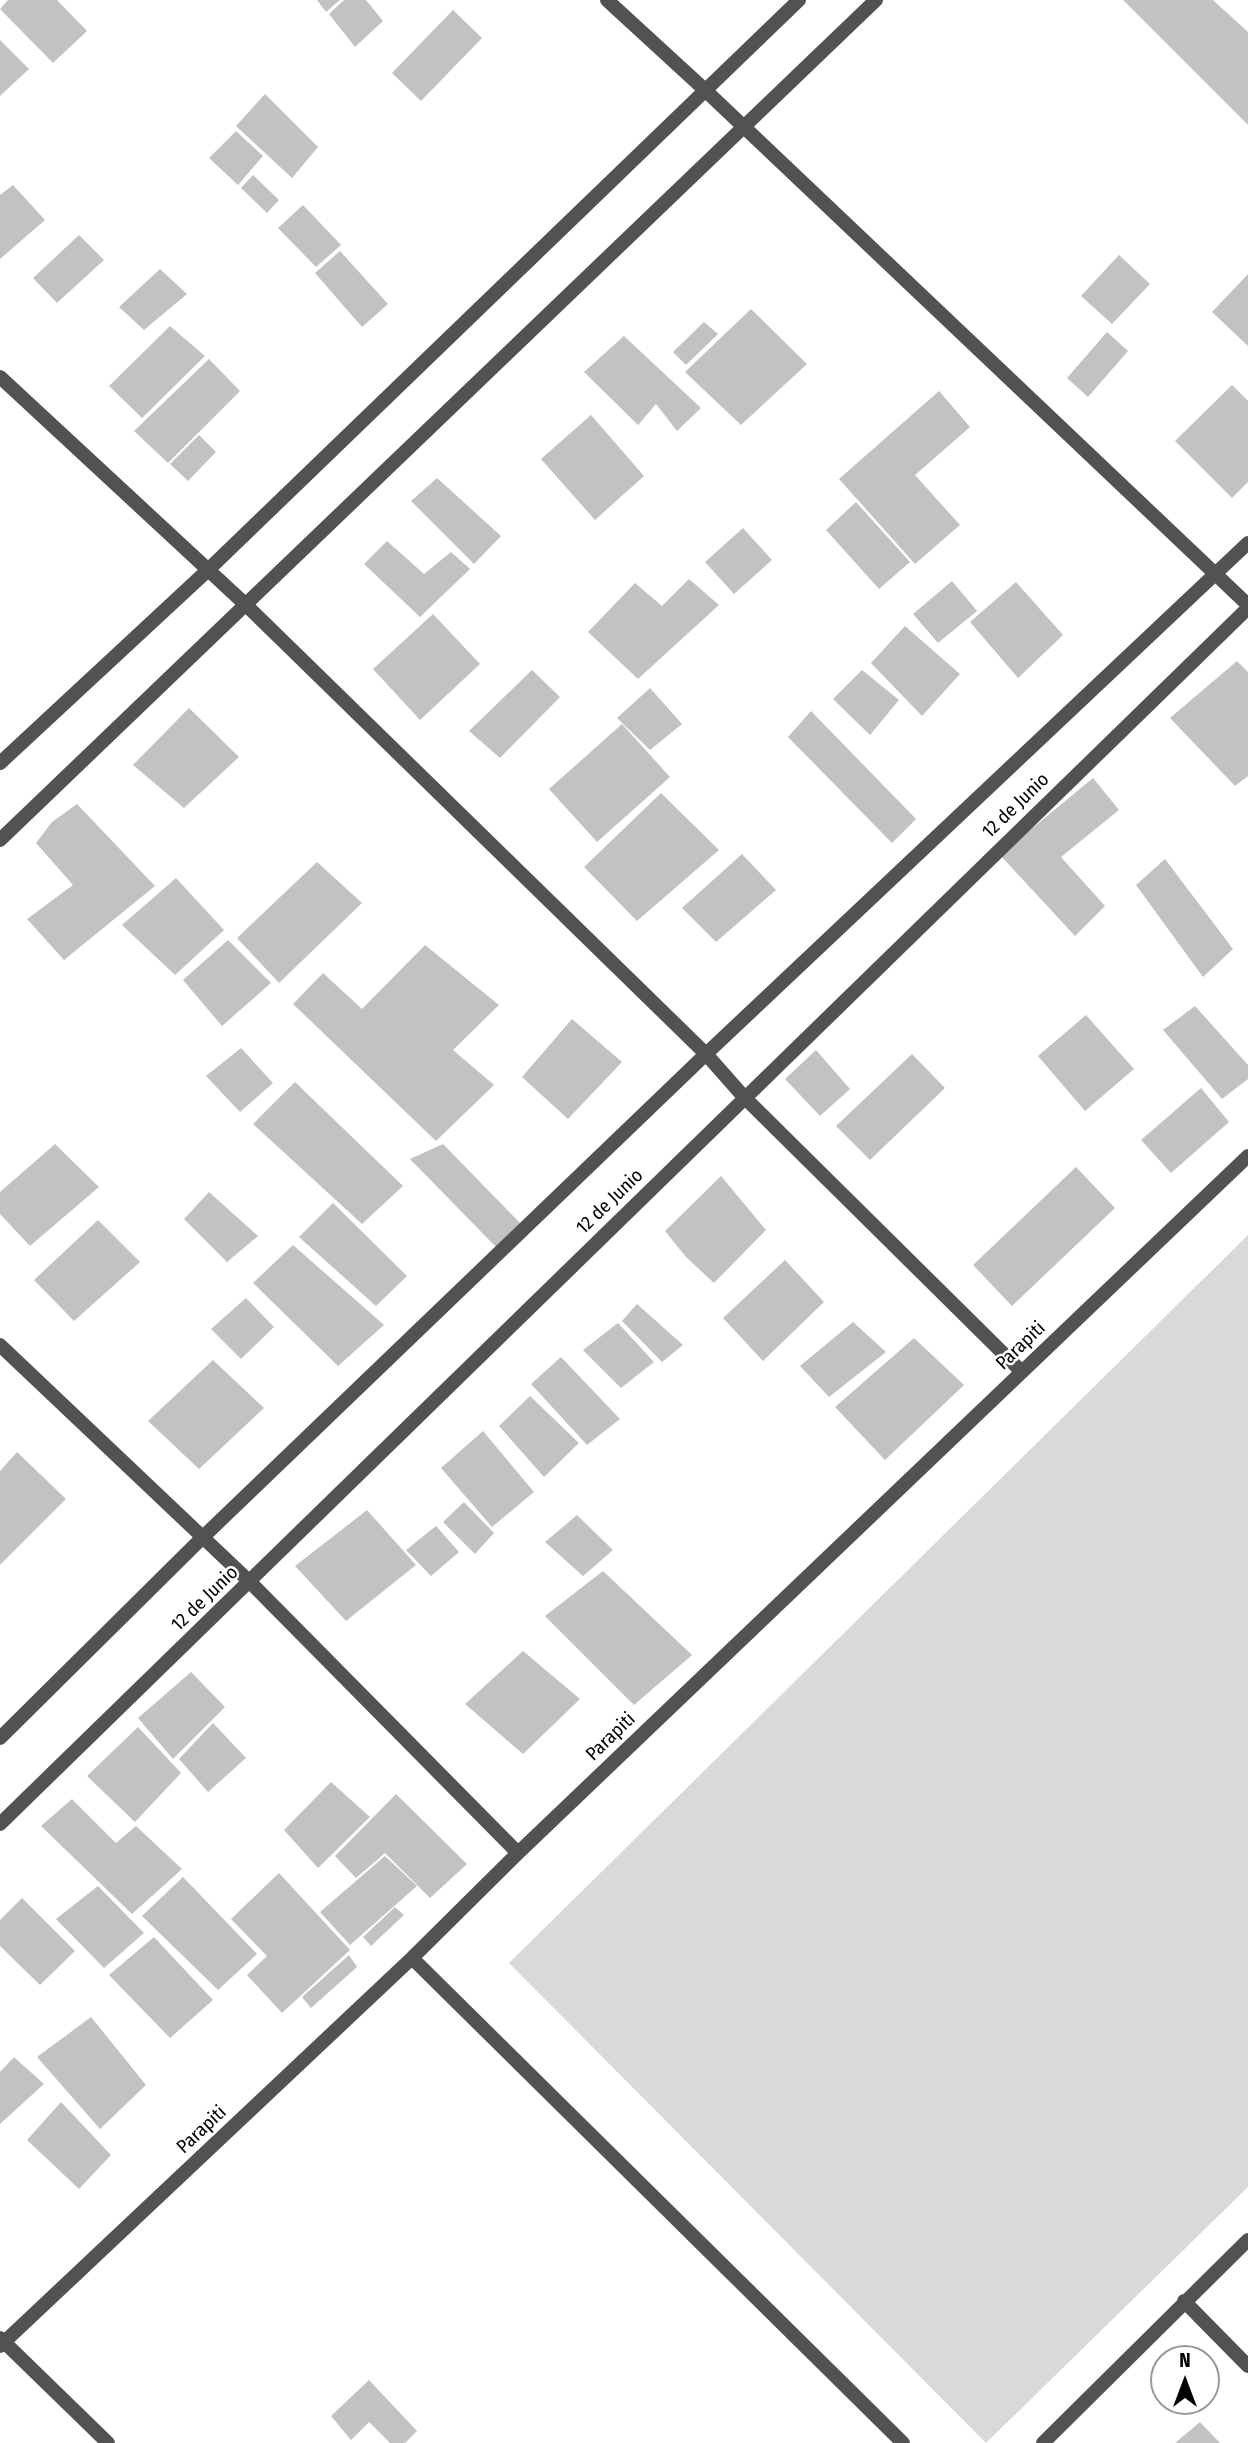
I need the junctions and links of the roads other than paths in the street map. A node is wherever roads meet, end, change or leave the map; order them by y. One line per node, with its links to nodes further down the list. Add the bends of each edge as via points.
1 (607, 0): 4 (street)
2 (799, 0): 4 (street)
3 (876, 0): 5 (street)
4 (705, 90): 5 (street); 8 (street)
5 (744, 128): 9 (street); 10 (street)
6 (0, 377): 8 (street)
7 (1248, 543): 9 (street, 12 de Junio)
8 (208, 570): 10 (street); 12 (street)
9 (1216, 573): 11 (street); 14 (street, 12 de Junio)
10 (245, 604): 13 (street); 14 (street)
11 (1248, 607): 15 (street, 12 de Junio)
12 (0, 763)
13 (0, 840)
14 (706, 1054): 15 (street); 19 (street, 12 de Junio)
15 (744, 1097): 18 (street); 20 (street, 12 de Junio)
16 (1248, 1156): 18 (street, Parapiti)
17 (0, 1345): 19 (street)
18 (1022, 1371): 23 (street, Parapiti)
19 (203, 1537): 20 (street); 21 (street, 12 de Junio)
20 (250, 1582): 22 (street, 12 de Junio); 23 (street)
21 (0, 1738)
22 (0, 1824)
23 (518, 1853): 24 (street, Parapiti)
24 (412, 1958): 27 (street, Parapiti); 30 (street)
25 (1248, 2240): 26 (street)
26 (1184, 2301): 28 (street); 31 (street)
27 (1, 2342): 29 (street)
28 (1248, 2366)
29 (108, 2443)
30 (903, 2443)
31 (1043, 2443)

